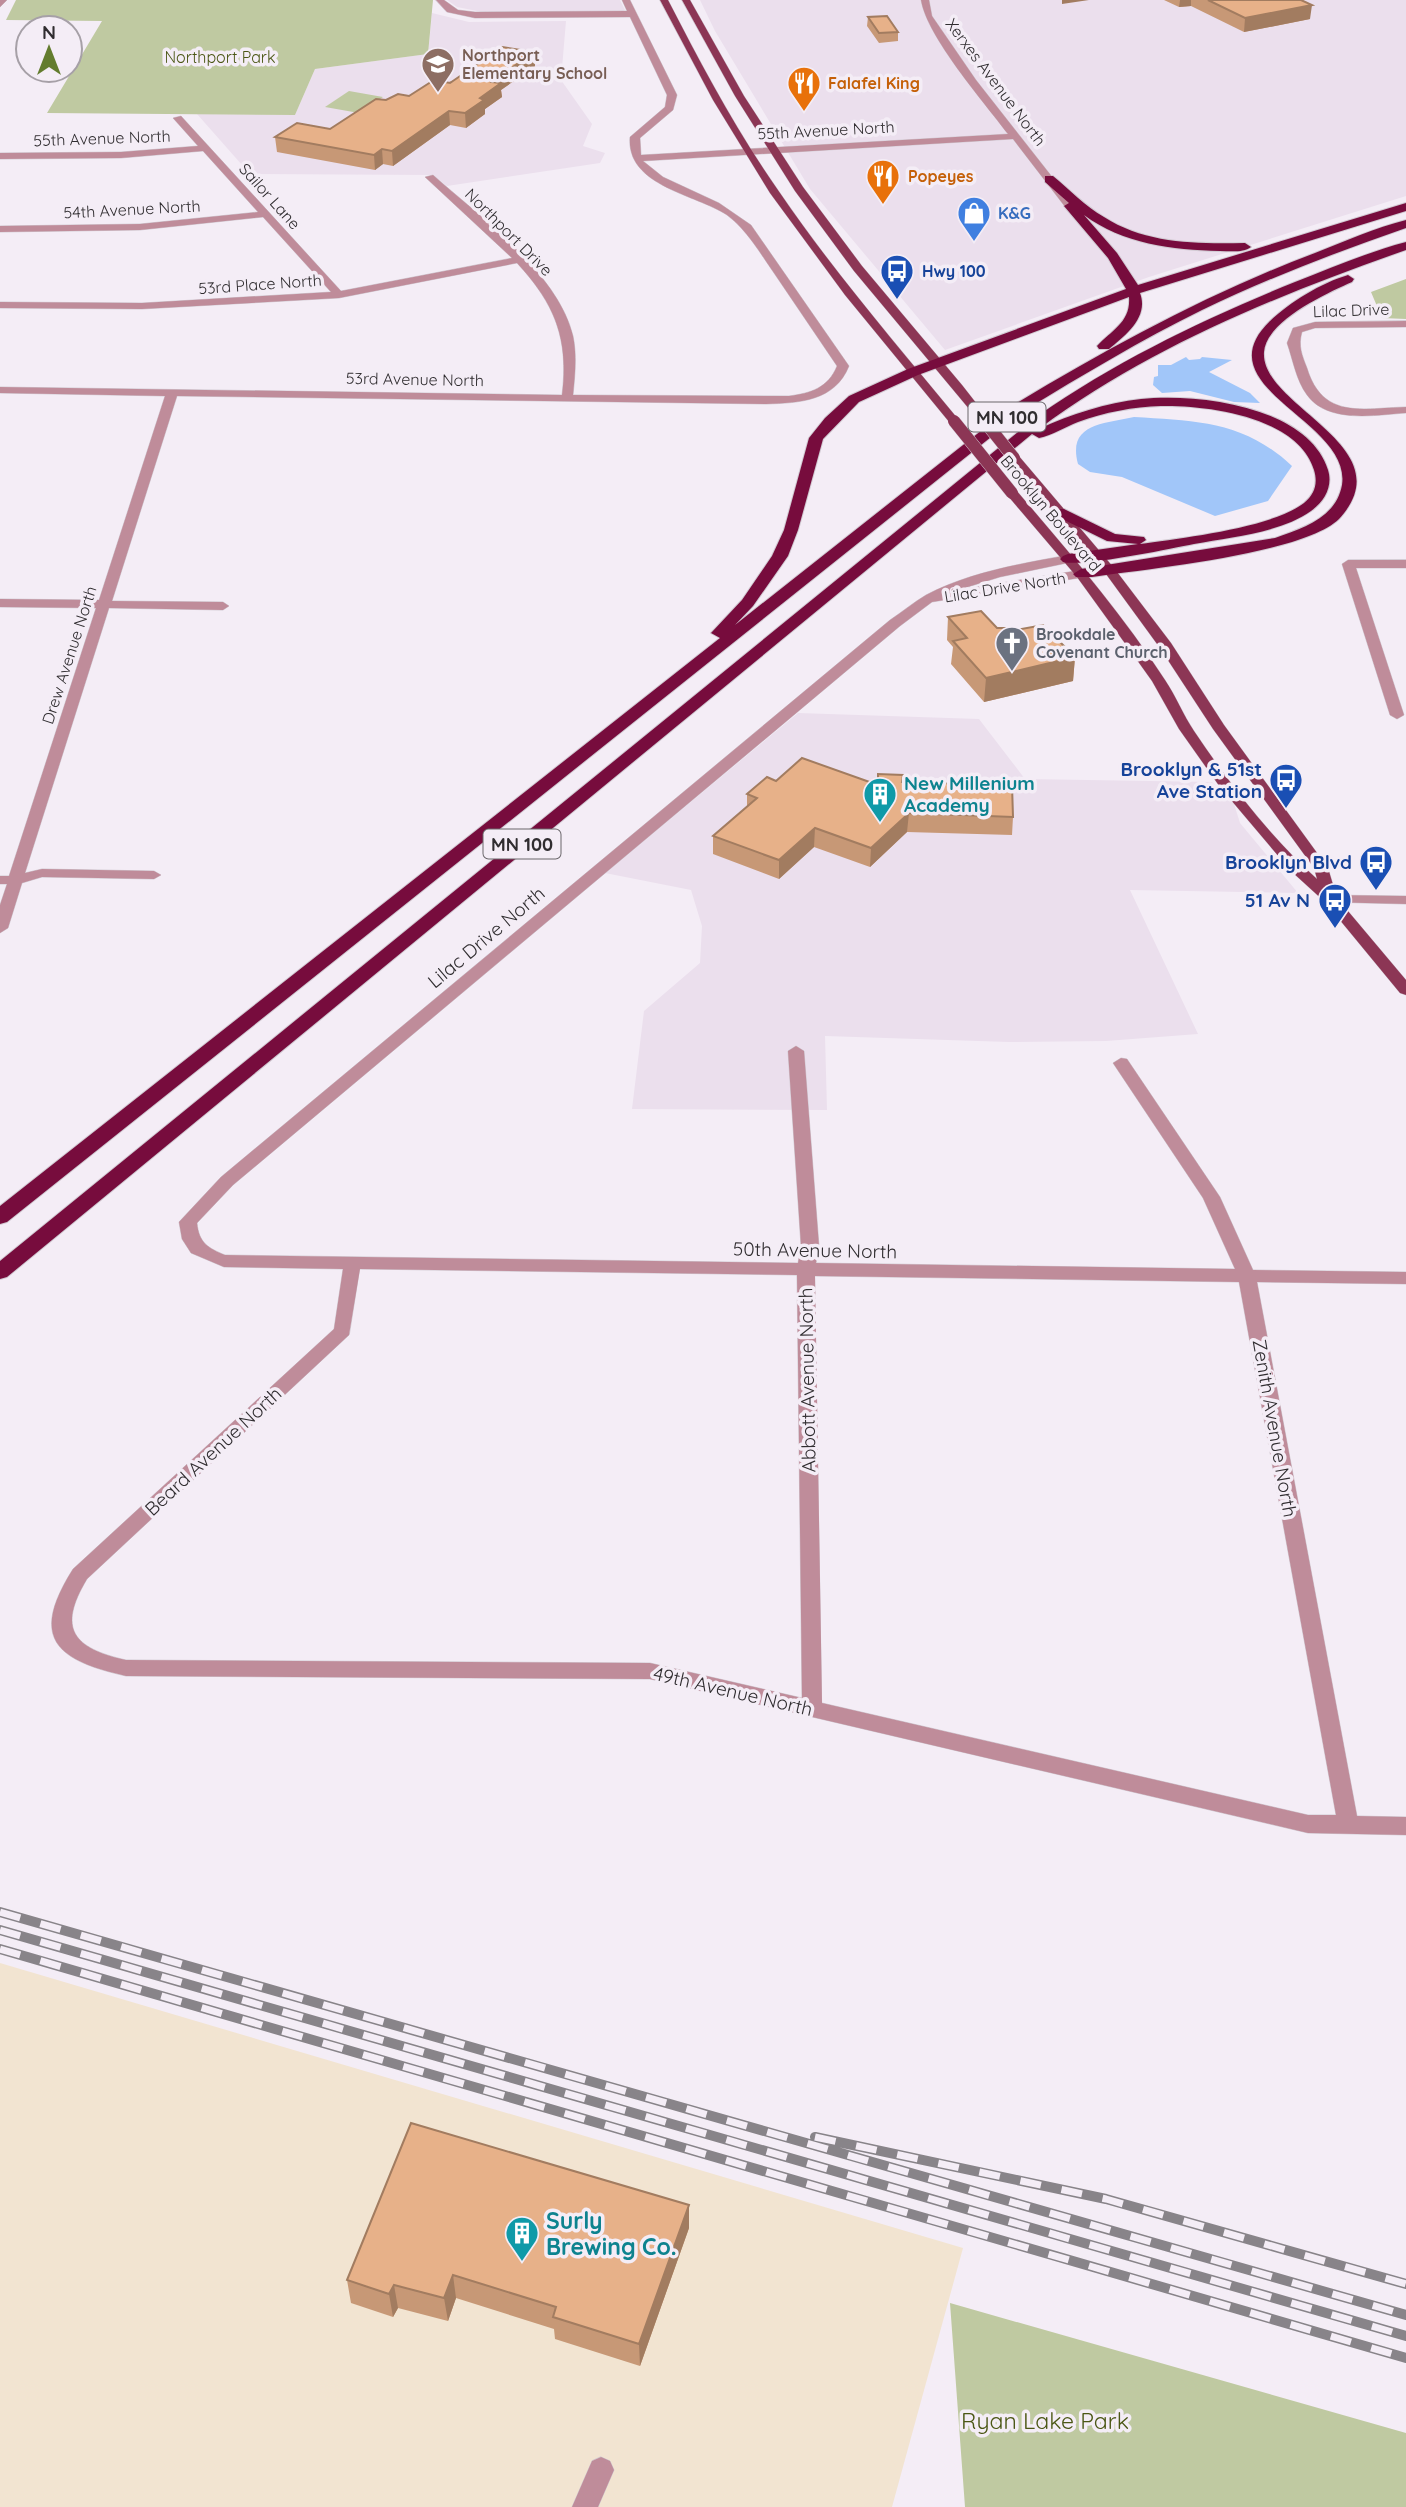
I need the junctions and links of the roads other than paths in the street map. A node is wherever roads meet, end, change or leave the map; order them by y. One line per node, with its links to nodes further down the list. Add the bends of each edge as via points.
1 (3, 0): 7 (street)
2 (440, 0): 8 (street, via 445,7 475,15)
3 (626, 0): 8 (street)
4 (664, 0): 13 (main road, Brooklyn Boulevard)
5 (686, 0): 12 (main road, Brooklyn Boulevard)
6 (925, 0): 10 (street, Xerxes Avenue North, via 934,26)
7 (0, 5)
8 (632, 14): 15 (street, via 672,95 670,108 635,137)
9 (178, 118): 11 (street, Sailor Lane)
10 (1016, 136): 12 (street, 55th Avenue North); 17 (street, Xerxes Avenue North)
11 (205, 148): 14 (street, 55th Avenue North, via 121,155); 20 (street, Sailor Lane)
12 (770, 148): 13 (street, 55th Avenue North); 31 (main road, Brooklyn Boulevard, via 843,250)
13 (748, 150): 15 (street, 55th Avenue North); 32 (main road, Brooklyn Boulevard, via 814,246)
14 (0, 156)
15 (637, 158): 35 (street, 53rd Avenue North, via 663,182 728,212 750,232 842,366 840,377 828,388 799,399)
16 (430, 177): 26 (street, Northport Drive)
17 (1049, 179): 18 (street, Xerxes Avenue North); 23 (highway, via 1101,221 1140,237 1207,248)
18 (1070, 206): 27 (highway, via 1124,272)
19 (1406, 207): 23 (highway)
20 (265, 214): 22 (street, 54th Avenue North, via 140,227); 28 (street, Sailor Lane)
21 (1406, 224): 36 (highway, MN 100, via 1202,306)
22 (0, 229)
23 (1289, 242): 27 (highway)
24 (1406, 246): 38 (highway, MN 100, via 1258,302 1142,358 1055,411)
25 (1406, 254): 44 (highway, via 1302,304 1275,324 1258,345 1259,365 1266,376 1345,457 1351,483 1342,506 1307,532 1275,543)
26 (518, 260): 28 (street, 53rd Place North); 35 (street, Northport Drive, via 555,304 565,329 570,355)
27 (1133, 291): 31 (highway); 36 (highway, via 1137,307 1120,333)
28 (339, 295): 29 (street, 53rd Place North, via 142,306)
29 (0, 305)
30 (1406, 324): 37 (street, Lilac Drive, via 1314,324 1297,330 1293,343 1312,395 1323,404 1339,410)
31 (939, 362): 32 (highway); 39 (main road, Brooklyn Boulevard, bridge)
32 (913, 372): 42 (main road, Brooklyn Boulevard, bridge); 50 (highway, via 855,399 821,429 780,556 748,603)
33 (0, 390): 34 (street, 53rd Avenue North)
34 (172, 393): 35 (street, 53rd Avenue North); 48 (street, Drew Avenue North)
35 (567, 397)
36 (1020, 407): 50 (highway, MN 100)
37 (1406, 410)
38 (963, 482): 40 (highway, via 1036,436 1083,415 1132,404 1201,404 1269,421 1315,454 1324,481 1320,495 1305,509); 60 (highway, MN 100)
39 (1059, 512): 40 (highway, via 1098,533 1127,541); 41 (main road, Brooklyn Boulevard)
40 (1272, 523): 41 (highway)
41 (1097, 555): 42 (highway); 44 (main road, Brooklyn Boulevard)
42 (1068, 559): 45 (main road, Brooklyn Boulevard); 46 (street, Lilac Drive North, via 989,574)
43 (1406, 564): 51 (street, via 1348,564)
44 (1110, 571): 45 (highway); 54 (main road, Brooklyn Boulevard, via 1321,867)
45 (1081, 575): 46 (street, Lilac Drive North); 54 (main road, Brooklyn Boulevard, via 1159,681 1225,784 1296,868)
46 (928, 599): 62 (street, Lilac Drive North, via 227,1181 188,1222 188,1239 200,1252)
47 (0, 603): 48 (street)
48 (104, 604): 49 (street); 53 (street, Drew Avenue North)
49 (223, 606)
50 (659, 694): 61 (highway, MN 100)
51 (1397, 715)
52 (154, 875): 53 (street, via 42,873)
53 (8, 880): 56 (street, Drew Avenue North)
54 (1330, 899): 55 (street); 57 (main road, Brooklyn Boulevard)
55 (1406, 900)
56 (0, 928)
57 (1406, 990)
58 (796, 1051): 64 (street, Abbott Avenue North, via 810,1246)
59 (1121, 1063): 66 (street, Zenith Avenue North, via 1211,1197)
60 (81, 1206): 65 (highway, MN 100); 68 (highway)
61 (0, 1217)
62 (224, 1261): 63 (street, 50th Avenue North)
63 (352, 1264): 64 (street, 50th Avenue North); 69 (street, Beard Avenue North, via 343,1331 80,1574 60,1612)
64 (806, 1271): 66 (street, 50th Avenue North); 70 (street, Abbott Avenue North)
65 (0, 1272)
66 (1247, 1277): 67 (street, 50th Avenue North); 71 (street, Zenith Avenue North)
67 (1406, 1278)
68 (0, 1283)
69 (60, 1632): 70 (street, 49th Avenue North, via 74,1650 97,1663 126,1668 650,1671)
70 (812, 1709): 71 (street, 49th Avenue North, via 1308,1824)
71 (1348, 1824): 72 (street, 49th Avenue North)
72 (1406, 1826)
73 (601, 2470): 74 (street)
74 (585, 2507)

